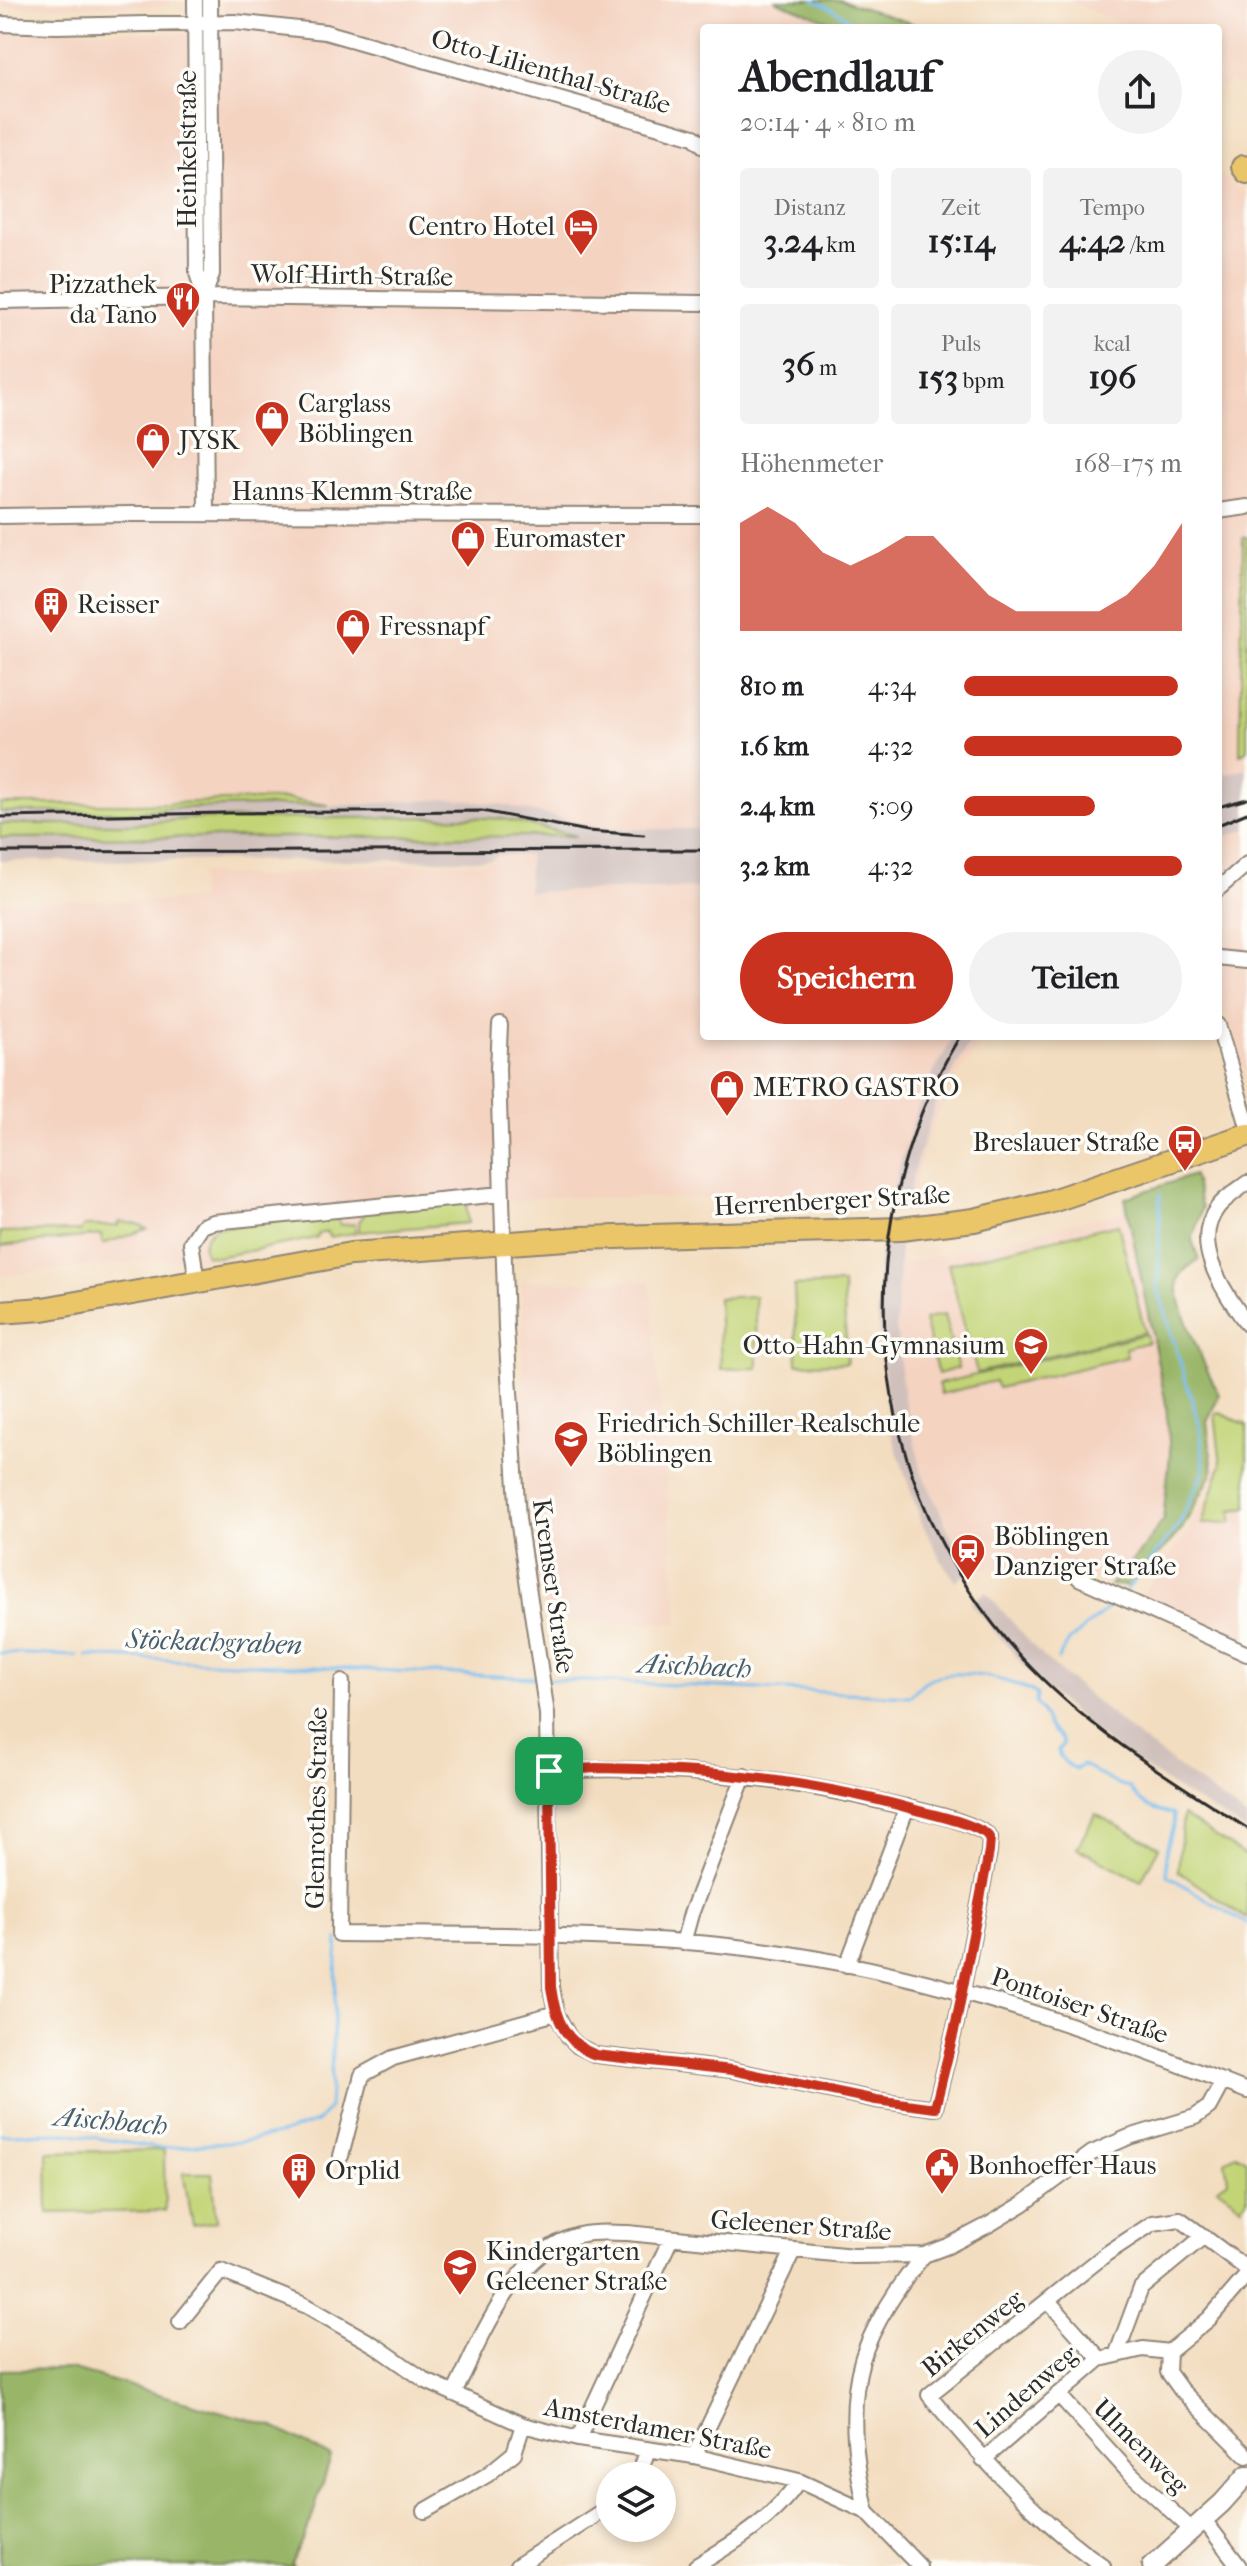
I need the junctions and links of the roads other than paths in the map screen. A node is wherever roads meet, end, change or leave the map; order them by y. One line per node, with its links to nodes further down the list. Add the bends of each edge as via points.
1 (195, 0): 4 (street, Heinkelstraße)
2 (210, 0): 4 (street, Heinkelstraße)
3 (0, 24): 4 (street, Otto-Lilienthal-Straße)
4 (202, 24): 5 (street, Otto-Lilienthal-Straße, via 235,22 338,34); 6 (street, Heinkelstraße, via 212,274)
5 (700, 142)
6 (204, 297): 7 (street, Wolf-Hirth-Straße); 8 (street, Wolf-Hirth-Straße); 11 (street, Heinkelstraße)
7 (0, 301)
8 (700, 303)
9 (1247, 507): 10 (street)
10 (1222, 510)
11 (206, 514): 12 (street, Hanns-Klemm-Straße); 13 (street, Hanns-Klemm-Straße)
12 (700, 515)
13 (0, 516)
14 (1247, 864): 15 (street)
15 (1222, 886)
16 (1222, 958): 17 (street)
17 (1247, 961)
18 (500, 1025): 23 (street)
19 (1222, 1039): 20 (street)
20 (1247, 1123)
21 (1247, 1135): 24 (main road, Herrenberger Straße, via 1049,1202 948,1224)
22 (1247, 1183): 27 (street, via 1220,1203 1205,1238 1213,1266)
23 (501, 1194): 24 (street); 25 (street, via 213,1222 202,1226 191,1243)
24 (503, 1242): 25 (main road, Herrenberger Straße, via 351,1254); 31 (street, Kremser Straße, via 518,1519 543,1679)
25 (197, 1281): 26 (main road, Herrenberger Straße)
26 (0, 1312)
27 (1247, 1324)
28 (1079, 1578): 29 (street)
29 (1247, 1654)
30 (342, 1682): 34 (street, Glenrothes Straße)
31 (549, 1771): 32 (street, via 628,1769); 35 (street, Kremser Straße)
32 (744, 1776): 33 (street); 36 (street)
33 (907, 1807): 37 (street); 38 (street, via 981,1830 990,1838)
34 (339, 1934): 35 (street, Pontoiser Straße)
35 (549, 1937): 36 (street, Pontoiser Straße); 39 (street, Kremser Straße)
36 (683, 1943): 37 (street, Pontoiser Straße)
37 (847, 1965): 38 (street, Pontoiser Straße)
38 (962, 1991): 39 (street, via 935,2108 732,2070 596,2055 569,2037); 40 (street, Pontoiser Straße, via 1086,2029)
39 (556, 2013): 42 (street, via 393,2058 362,2075)
40 (1223, 2081): 41 (street, Pontoiser Straße); 46 (street, Geleener Straße, via 1209,2107 1195,2117 1092,2153 1023,2204)
41 (1247, 2091)
42 (341, 2156)
43 (1204, 2236): 47 (street, Birkenweg); 49 (street, Birkenweg, via 1180,2219 1153,2223); 52 (street, via 1141,2288)
44 (671, 2238): 45 (street, Geleener Straße); 54 (street, Geleener Straße, via 591,2233 542,2252 507,2294); 57 (street)
45 (793, 2251): 46 (street, Geleener Straße); 59 (street)
46 (924, 2255): 66 (street, via 881,2319 862,2360 854,2414 857,2474)
47 (1247, 2269)
48 (1247, 2275): 51 (street, via 1209,2319)
49 (1049, 2302): 53 (street, Lindenweg); 61 (street, Birkenweg, via 929,2395)
50 (180, 2322): 54 (street, Amsterdamer Straße, via 221,2271 307,2306)
51 (1169, 2352): 52 (street, Lindenweg); 60 (street, via 1168,2372 1181,2390)
52 (1117, 2353): 53 (street, Lindenweg)
53 (1100, 2359): 55 (street, Lindenweg)
54 (454, 2394): 56 (street, Amsterdamer Straße)
55 (1058, 2394): 61 (street, Lindenweg); 68 (street, Ulmenweg, via 1126,2469)
56 (523, 2425): 57 (street, Amsterdamer Straße); 65 (street, via 514,2453)
57 (578, 2439): 58 (street, Amsterdamer Straße)
58 (648, 2450): 59 (street, Amsterdamer Straße); 62 (street)
59 (694, 2456): 64 (street, Amsterdamer Straße)
60 (1247, 2456)
61 (983, 2460): 72 (street, Birkenweg, via 1040,2517)
62 (643, 2462)
63 (1247, 2475): 68 (street)
64 (799, 2481): 66 (street, Amsterdamer Straße); 70 (street, via 783,2505 758,2527)
65 (425, 2511)
66 (867, 2512): 71 (street, Amsterdamer Straße)
67 (596, 2515): 69 (street)
68 (1198, 2525): 73 (street); 74 (street, Ulmenweg)
69 (517, 2566)
70 (696, 2566)
71 (919, 2566)
72 (1103, 2566)
73 (1152, 2566)
74 (1239, 2566)

